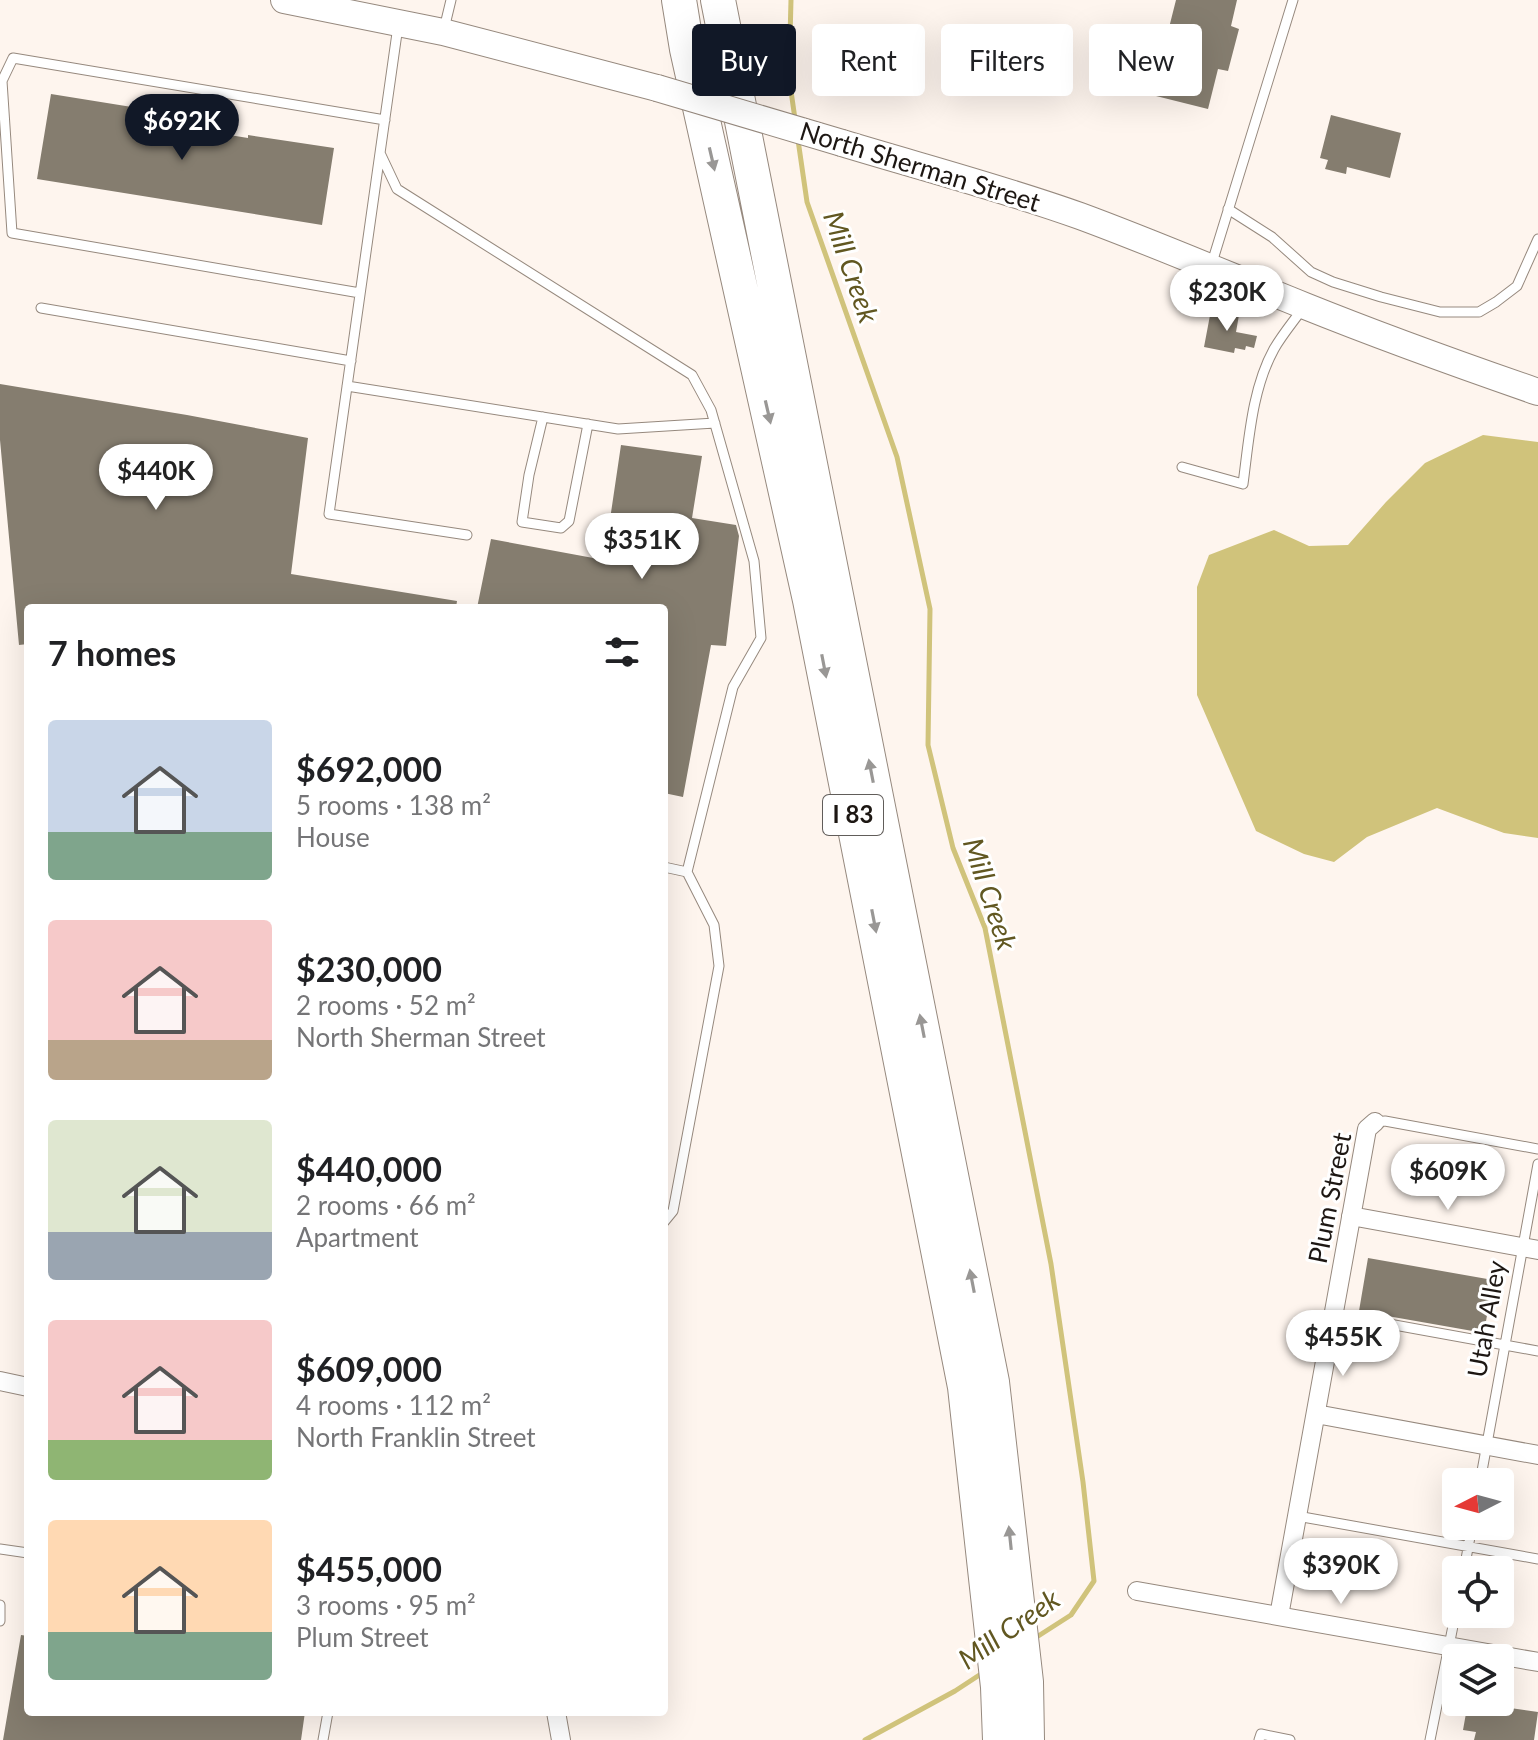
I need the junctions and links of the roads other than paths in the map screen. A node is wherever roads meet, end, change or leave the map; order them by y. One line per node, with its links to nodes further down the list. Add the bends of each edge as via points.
1 (289, 0): 6 (main road, North Sherman Street)
2 (451, 0): 7 (lane)
3 (679, 0): 52 (highway, I 83, one-way to 52, via 810,600 965,1387)
4 (718, 0): 52 (highway, I 83, one-way to 4, via 992,1382)
5 (1293, 0): 10 (lane)
6 (399, 22): 7 (main road, North Sherman Street); 8 (lane)
7 (443, 32): 12 (main road, North Sherman Street, bridge, via 657,88 1013,194)
8 (385, 120): 9 (lane); 13 (lane, via 13,58 2,81 12,233)
9 (380, 153): 13 (lane); 20 (lane, via 397,189 692,375)
10 (1228, 209): 11 (lane, via 1272,237 1311,272 1440,312 1479,312 1496,302 1517,286); 12 (lane)
11 (1538, 239)
12 (1211, 266): 14 (main road, North Sherman Street)
13 (360, 293): 16 (lane)
14 (1304, 306): 18 (main road, North Sherman Street); 22 (lane, via 1274,349 1260,384 1243,484)
15 (41, 308): 16 (lane)
16 (351, 361): 17 (lane)
17 (347, 386): 19 (lane); 23 (lane, via 329,514)
18 (1538, 392)
19 (543, 417): 21 (lane); 21 (lane, via 522,522 561,528 569,521)
20 (715, 423): 21 (lane, via 618,429); 25 (lane, via 754,561 761,638 733,687)
21 (588, 424)
22 (1182, 467)
23 (467, 535)
24 (668, 868): 25 (lane)
25 (687, 872): 30 (lane, via 714,925 719,966)
26 (1375, 1122): 27 (lane); 29 (street, Plum Street, via 1367,1129)
27 (1538, 1149)
28 (1538, 1164): 31 (lane, Utah Alley)
29 (1351, 1216): 31 (street); 32 (street, Plum Street)
30 (668, 1217)
31 (1530, 1248): 33 (lane, Utah Alley)
32 (1334, 1314): 33 (lane); 37 (street, Plum Street)
33 (1505, 1345): 34 (lane); 38 (lane, Utah Alley)
34 (1538, 1351)
35 (0, 1381): 36 (street)
36 (24, 1386)
37 (1316, 1414): 38 (street); 41 (street, Plum Street)
38 (1486, 1445): 39 (street); 40 (lane, Utah Alley)
39 (1538, 1455)
40 (1482, 1468)
41 (1297, 1516): 43 (lane); 50 (street, Plum Street)
42 (1469, 1540): 43 (lane)
43 (1468, 1546): 46 (lane); 47 (lane)
44 (0, 1549): 45 (lane)
45 (24, 1552)
46 (1466, 1556)
47 (1538, 1559)
48 (1137, 1591): 50 (street)
49 (0, 1605): 51 (lane)
50 (1279, 1616): 53 (street)
51 (0, 1621)
52 (1006, 1626): 56 (highway, I 83)
53 (1442, 1646)
54 (1514, 1658): 55 (street)
55 (1538, 1662)
56 (1012, 1684): 62 (highway, I 83); 63 (highway, I 83)
57 (1442, 1684): 66 (lane)
58 (327, 1716): 60 (lane)
59 (557, 1716): 61 (street)
60 (323, 1740)
61 (561, 1740)
62 (1000, 1740)
63 (1027, 1740)
64 (1259, 1740): 65 (lane, via 1261,1734)
65 (1290, 1740)
66 (1430, 1740)

